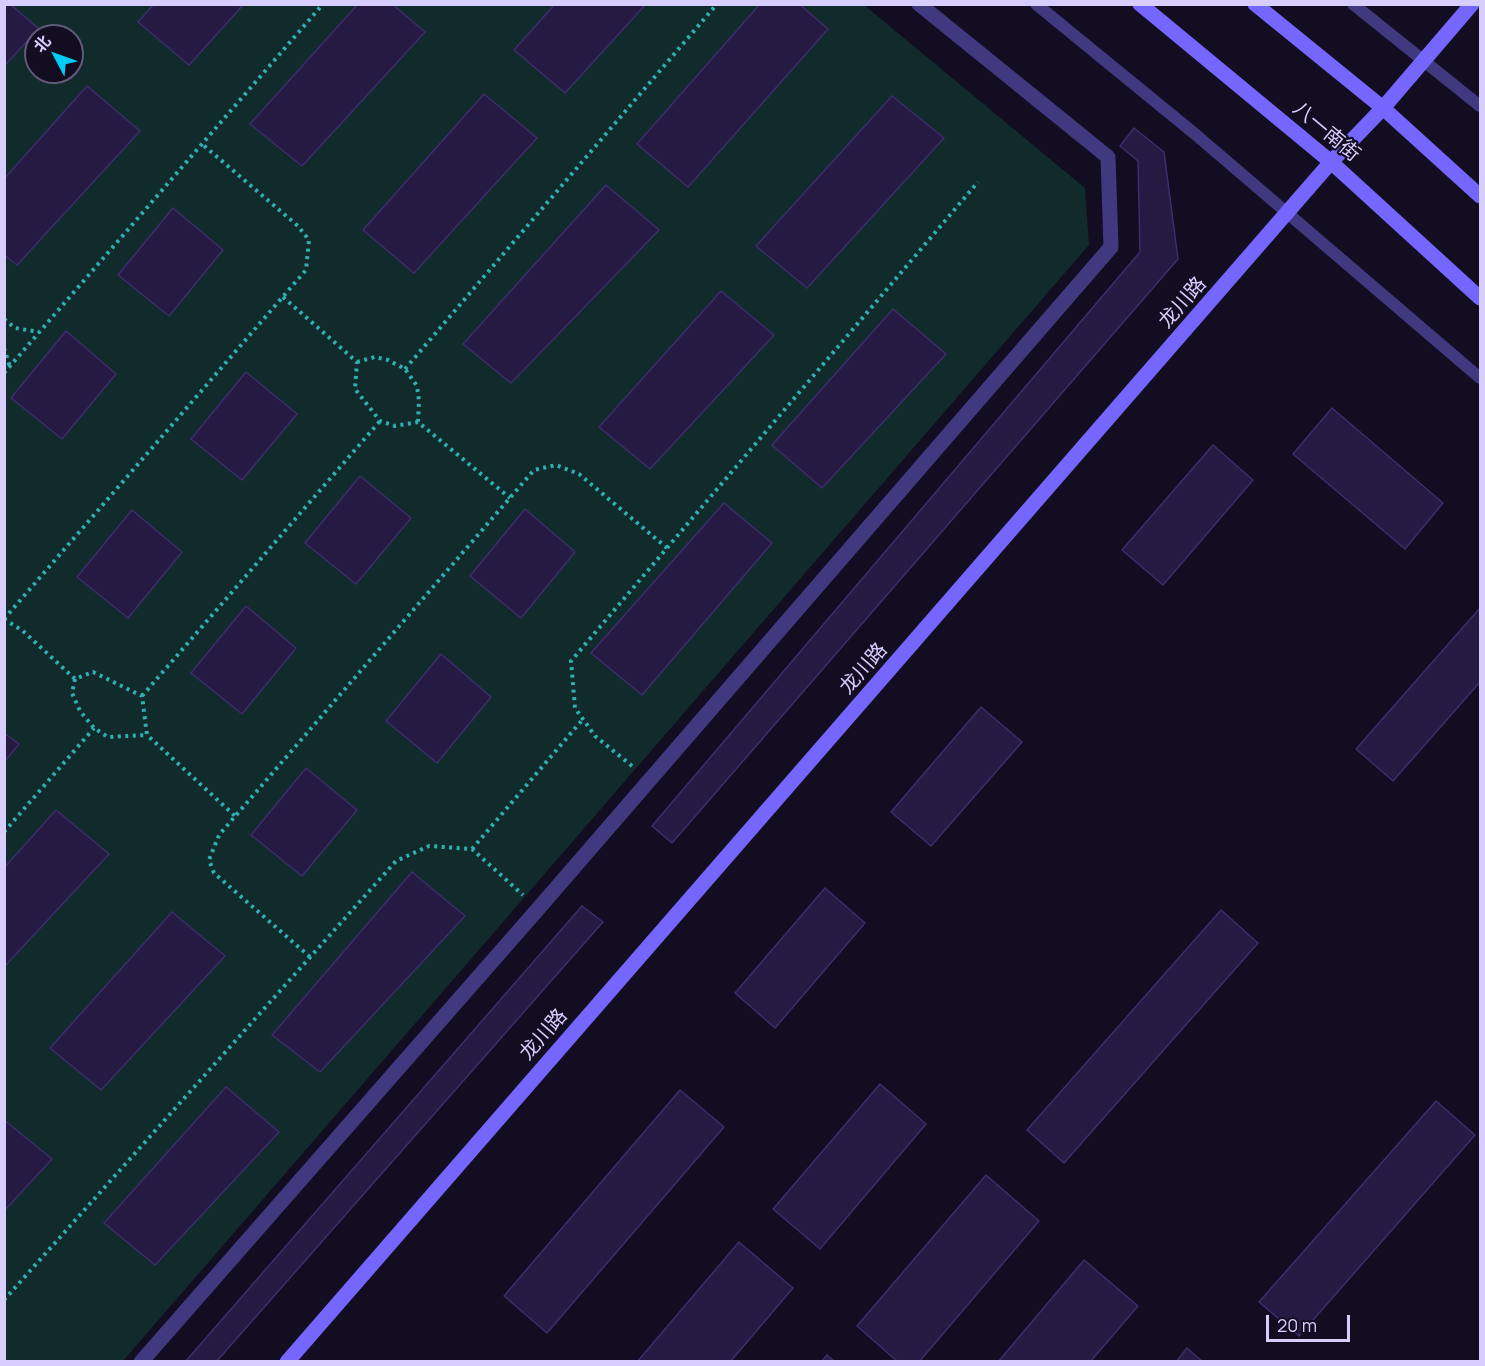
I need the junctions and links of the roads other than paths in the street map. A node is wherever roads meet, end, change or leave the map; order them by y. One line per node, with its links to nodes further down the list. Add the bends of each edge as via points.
1 (919, 4): 15 (street, via 1108,157 1111,247)
2 (1036, 4): 12 (lane)
3 (1140, 4): 10 (street, 八一南街)
4 (1256, 4): 9 (street)
5 (1353, 4): 7 (lane)
6 (1472, 4): 7 (street, 龙川路)
7 (1423, 61): 8 (lane); 9 (street, 龙川路)
8 (1480, 106)
9 (1383, 108): 10 (street, 龙川路); 11 (street)
10 (1331, 162): 12 (street, 龙川路); 13 (street, 八一南街)
11 (1480, 195)
12 (1288, 215): 14 (lane); 16 (street, 龙川路)
13 (1480, 298)
14 (1480, 378)
15 (141, 1362)
16 (288, 1362)

